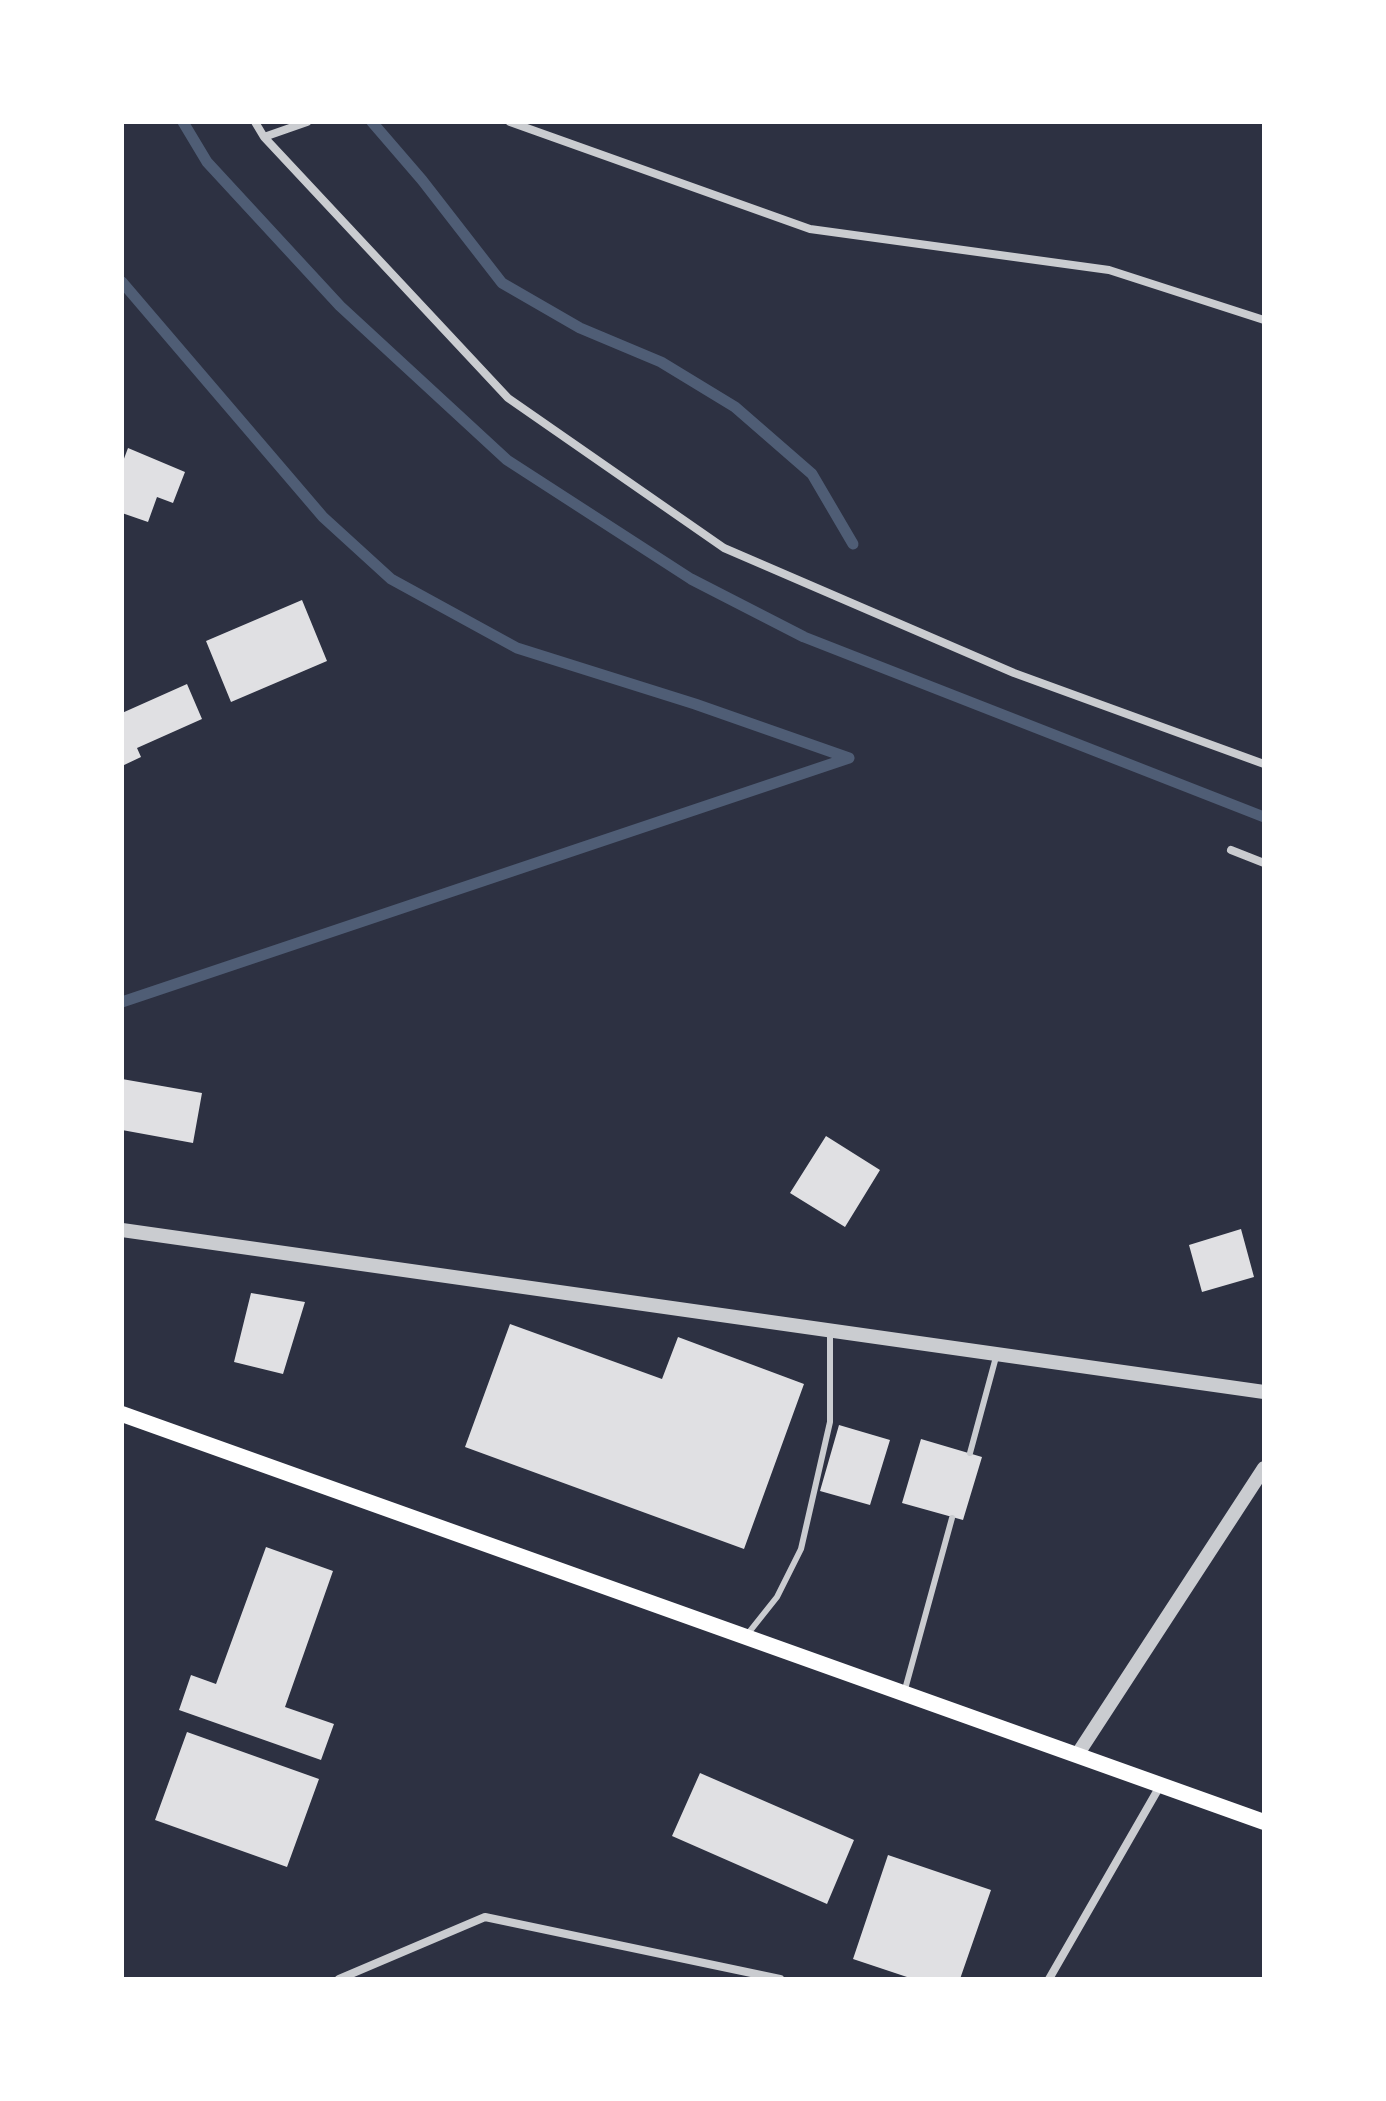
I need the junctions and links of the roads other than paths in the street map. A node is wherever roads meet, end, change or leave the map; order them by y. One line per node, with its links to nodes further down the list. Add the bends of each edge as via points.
1 (255, 122): 4 (street)
2 (307, 122): 4 (street)
3 (510, 122): 5 (street, via 810,229 1109,270)
4 (264, 137): 6 (street, via 508,398 724,548 1014,673)
5 (1264, 320)
6 (1264, 764)
7 (1231, 850): 8 (street)
8 (1264, 863)
9 (122, 1230): 10 (street)
10 (830, 1330): 11 (street); 17 (lane, via 830,1422 801,1549 777,1597)
11 (997, 1354): 12 (street); 14 (lane)
12 (1264, 1392)
13 (122, 1414): 17 (main road)
14 (970, 1453)
15 (1264, 1468): 19 (street)
16 (952, 1518): 18 (lane)
17 (746, 1636): 18 (main road)
18 (904, 1693): 19 (main road)
19 (1077, 1755): 20 (main road)
20 (1161, 1785): 21 (main road); 24 (street)
21 (1264, 1822)
22 (339, 1979): 23 (street, via 485,1917)
23 (780, 1979)
24 (1049, 1979)

